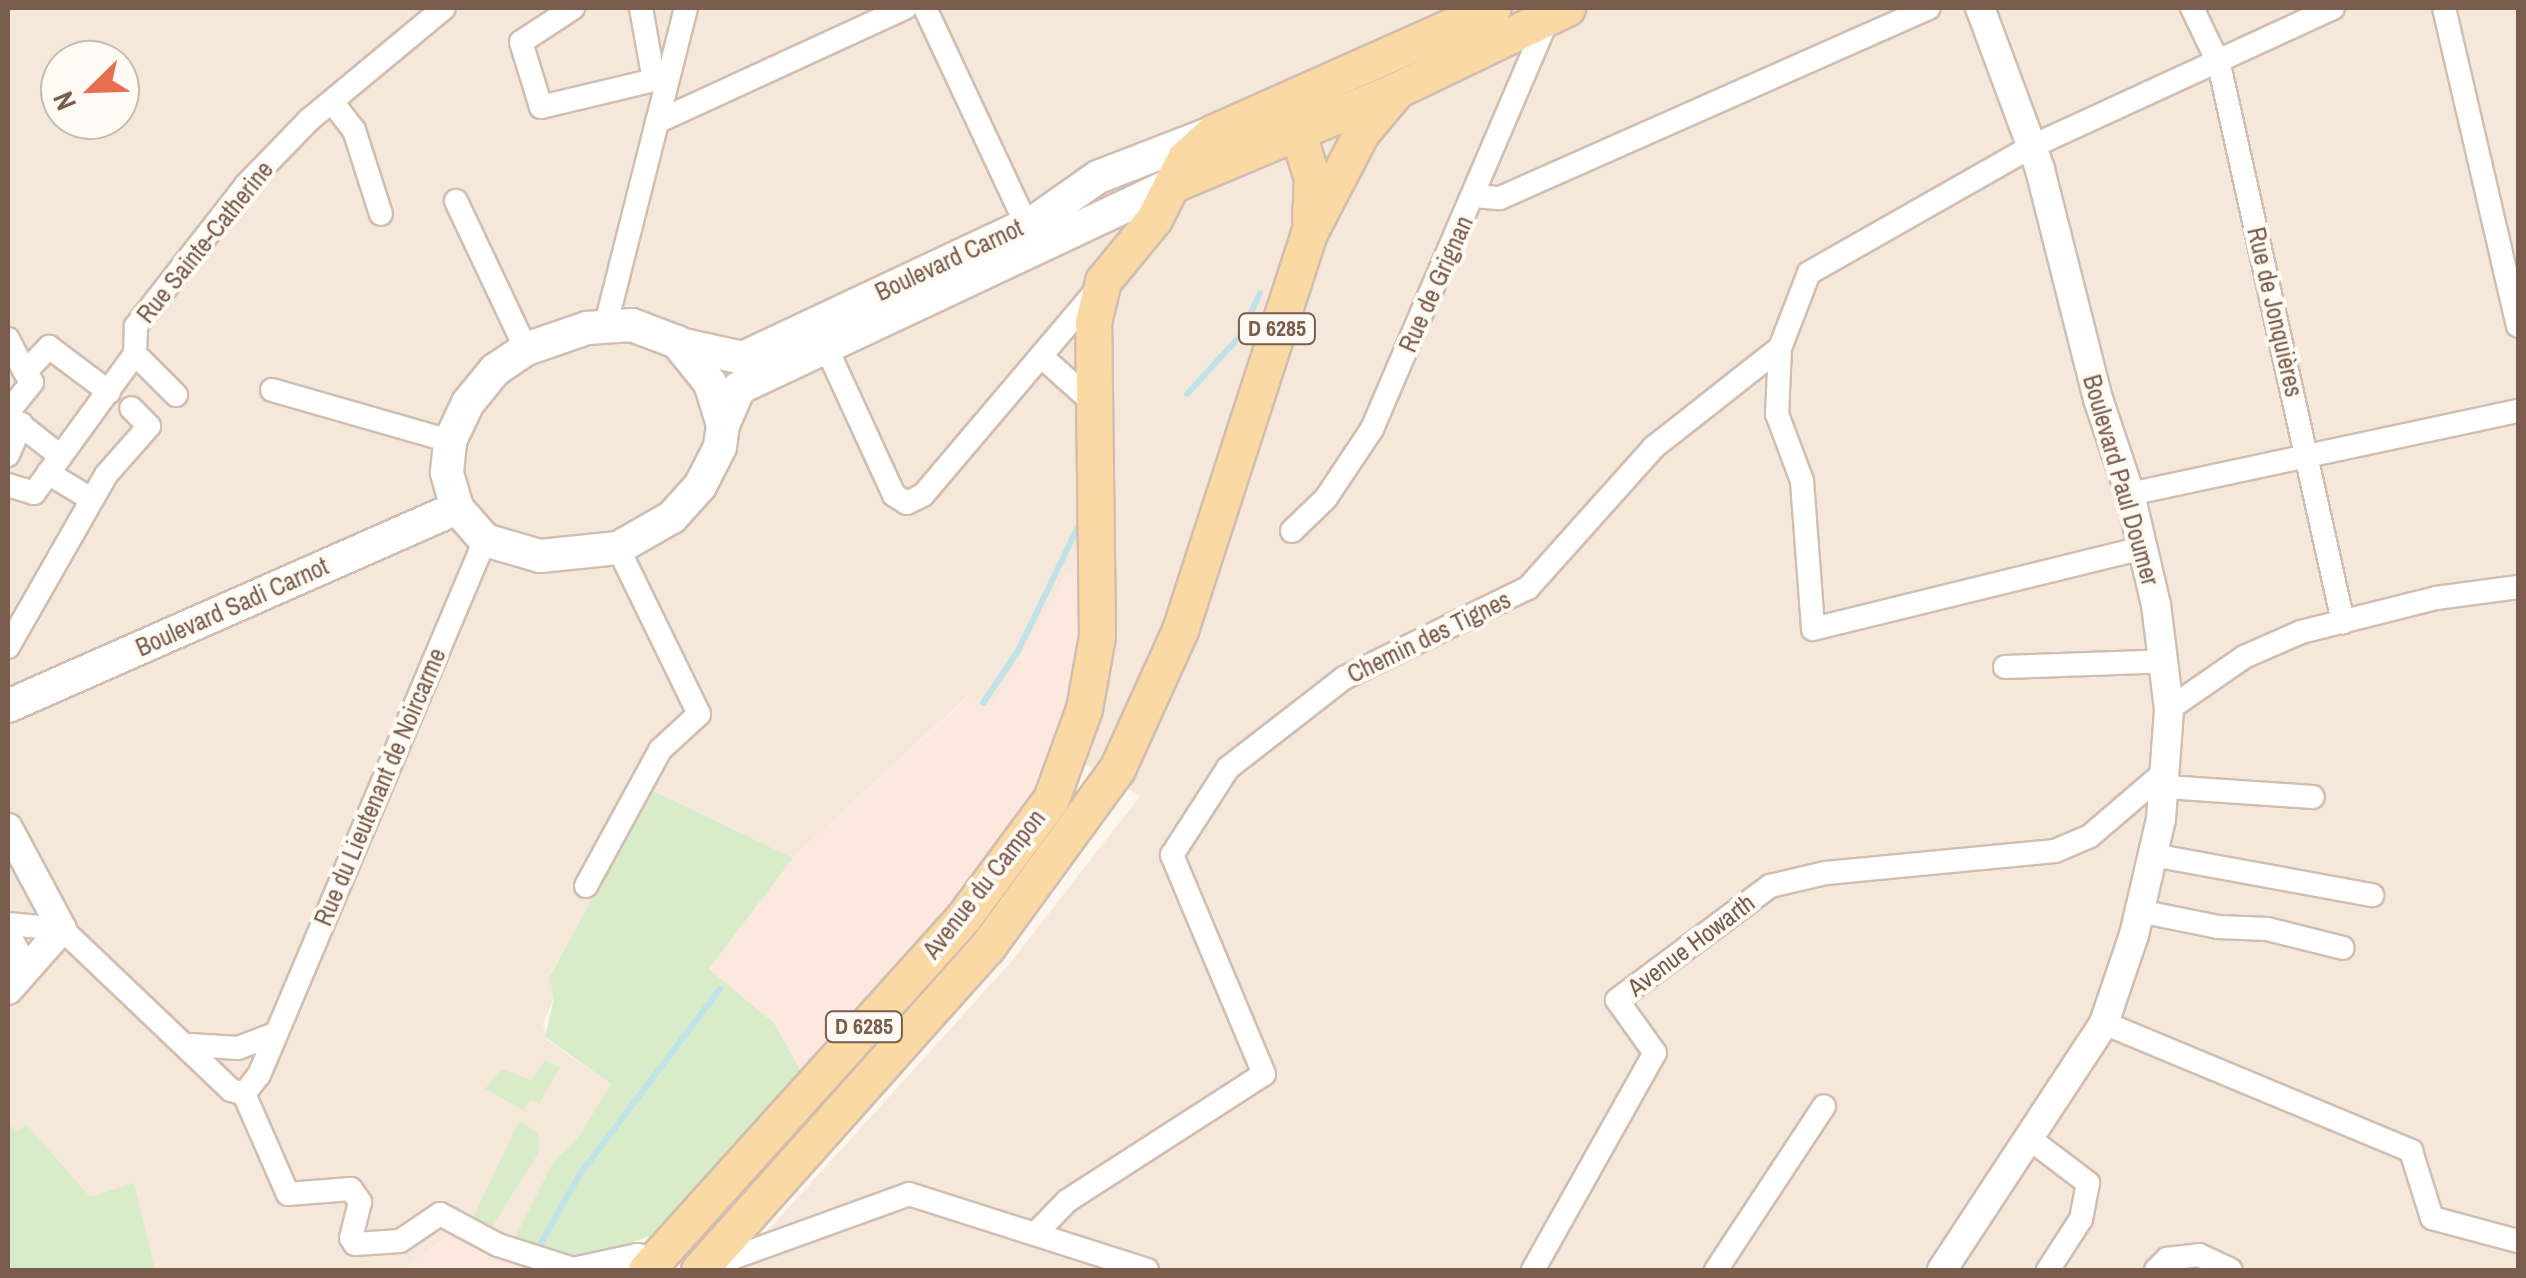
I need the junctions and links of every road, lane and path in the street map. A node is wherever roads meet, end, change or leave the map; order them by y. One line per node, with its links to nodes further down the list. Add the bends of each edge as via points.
1 (444, 8): 18 (street, Rue Sainte-Catherine)
2 (574, 8): 15 (street, via 521,42 541,106)
3 (642, 8): 15 (street)
4 (686, 8): 15 (street)
5 (905, 8): 19 (street)
6 (924, 8): 27 (street)
7 (1493, 8): 17 (main road, Boulevard Carnot)
8 (1928, 8): 24 (street, via 1500,198)
9 (1980, 8): 22 (street, Boulevard Paul Doumer)
10 (2192, 8): 14 (street, Rue de Jonquières)
11 (2332, 8): 14 (street)
12 (2444, 8): 31 (street)
13 (1558, 13): 16 (main road, Boulevard Carnot); 24 (street, Rue de Grignan)
14 (2218, 64): 22 (street); 49 (street, Rue de Jonquières)
15 (660, 82): 19 (street)
16 (1398, 90): 21 (main road, Boulevard Carnot); 28 (main road, Avenue du Campon / D 6285, via 1361,134)
17 (1283, 98): 20 (main road, Boulevard Carnot); 21 (main road, Avenue du Campon)
18 (332, 102): 26 (street, via 354,130); 37 (street, Rue Sainte-Catherine, via 246,185 164,288 136,326)
19 (658, 122): 30 (street)
20 (1214, 132): 23 (main road, Boulevard Carnot, via 1191,151); 27 (main road, Boulevard Carnot, via 1169,144 1080,186)
21 (1300, 132): 23 (main road, Boulevard Carnot); 28 (main road, Avenue du Campon, via 1313,188)
22 (2033, 146): 35 (street, via 1809,273); 52 (street, Boulevard Paul Doumer, via 2098,398)
23 (1170, 186): 29 (main road, Avenue du Campon / D 6285, via 1154,219); 34 (main road, Boulevard Carnot)
24 (1476, 196): 55 (street, Rue de Grignan, via 1372,429 1326,498)
25 (456, 201): 36 (street)
26 (381, 214)
27 (1026, 224): 33 (main road, Boulevard Carnot, via 742,358)
28 (1308, 235): 84 (main road, Avenue du Campon / D 6285, via 1180,630 1117,769 986,946)
29 (1104, 281): 38 (street); 43 (main road, Avenue du Campon / D 6285, via 1090,341)
30 (606, 324): 33 (main road, via 632,325); 36 (main road)
31 (2518, 326)
32 (8, 339): 39 (street)
33 (677, 342): 46 (main road, via 704,373)
34 (826, 346): 38 (street, via 894,494 907,502 923,495); 46 (main road, Boulevard Carnot, via 739,388)
35 (1780, 348): 58 (street, via 1777,414 1802,481 1814,629); 85 (street, Chemin des Tignes, via 1654,447 1528,588 1344,678 1228,768 1172,855 1264,1074 1067,1201)
36 (526, 349): 47 (main road, via 480,386)
37 (135, 354): 41 (street, Rue Sainte-Catherine); 42 (street)
38 (1041, 356): 43 (street)
39 (25, 372): 41 (street, via 48,347); 45 (street, via 32,382)
40 (272, 390): 47 (street)
41 (116, 395): 50 (street, Rue Sainte-Catherine); 53 (street, via 148,426)
42 (176, 395)
43 (1090, 400): 88 (main road, Avenue du Campon / D 6285, via 1096,636 1084,710 1050,798 963,918)
44 (2518, 411): 49 (street)
45 (12, 417): 48 (street); 50 (street)
46 (723, 425): 57 (main road, via 720,447 693,496 663,523)
47 (450, 441): 54 (main road, via 448,472)
48 (8, 455)
49 (2308, 456): 52 (street); 60 (street, Rue de Jonquières)
50 (53, 464): 51 (street, via 34,494); 53 (street)
51 (8, 485)
52 (2130, 494): 58 (street, Boulevard Paul Doumer)
53 (91, 499): 61 (street)
54 (457, 508): 56 (main road); 64 (main road, Boulevard Sadi Carnot)
55 (1292, 531)
56 (486, 540): 57 (main road, via 540,556); 79 (street, Rue du Lieutenant de Noircarme)
57 (618, 548): 70 (street, via 700,714 660,750)
58 (2144, 548): 62 (street, Boulevard Paul Doumer)
59 (2518, 586): 60 (street)
60 (2342, 622): 65 (street, via 2265,646)
61 (8, 647)
62 (2165, 661): 63 (street); 65 (street, Boulevard Paul Doumer)
63 (2006, 667)
64 (8, 706)
65 (2169, 709): 66 (street, Boulevard Paul Doumer)
66 (2166, 778): 67 (street); 69 (street, Boulevard Paul Doumer); 91 (street, Avenue Howarth, via 2090,836 2055,850 1826,873 1770,886 1618,1000 1655,1054)
67 (2313, 798)
68 (8, 828): 74 (street)
69 (2153, 854): 71 (street); 72 (street, Boulevard Paul Doumer)
70 (586, 886)
71 (2372, 895)
72 (2139, 911): 76 (street, via 2267,929); 78 (street, Boulevard Paul Doumer)
73 (8, 924): 74 (street)
74 (62, 929): 77 (street); 80 (street)
75 (8, 933): 77 (street, via 19,953)
76 (2343, 948)
77 (14, 983)
78 (2104, 1023): 83 (street, Boulevard Paul Doumer); 87 (street, via 2412,1152 2432,1218)
79 (275, 1034): 80 (street, via 238,1048); 81 (street, Rue du Lieutenant de Noircarme)
80 (190, 1044): 81 (street, via 231,1090)
81 (244, 1094): 88 (street, via 288,1194 346,1186 356,1194 360,1210 350,1238 356,1244 400,1241 440,1214 498,1245 573,1268 637,1255)
82 (1824, 1106): 92 (street)
83 (2030, 1139): 93 (street, Boulevard Paul Doumer); 94 (street, via 2088,1183 2081,1219)
84 (746, 1217): 86 (street, via 754,1237); 89 (main road, Avenue du Campon / D 6285)
85 (1038, 1231): 86 (street, via 909,1194); 90 (street)
86 (780, 1238): 89 (street)
87 (2518, 1240)
88 (651, 1265)
89 (699, 1270)
90 (1143, 1270)
91 (1533, 1270)
92 (1716, 1270)
93 (1942, 1270)
94 (2048, 1270)
95 (2156, 1270): 96 (street, via 2166,1259 2199,1255)
96 (2231, 1270)

